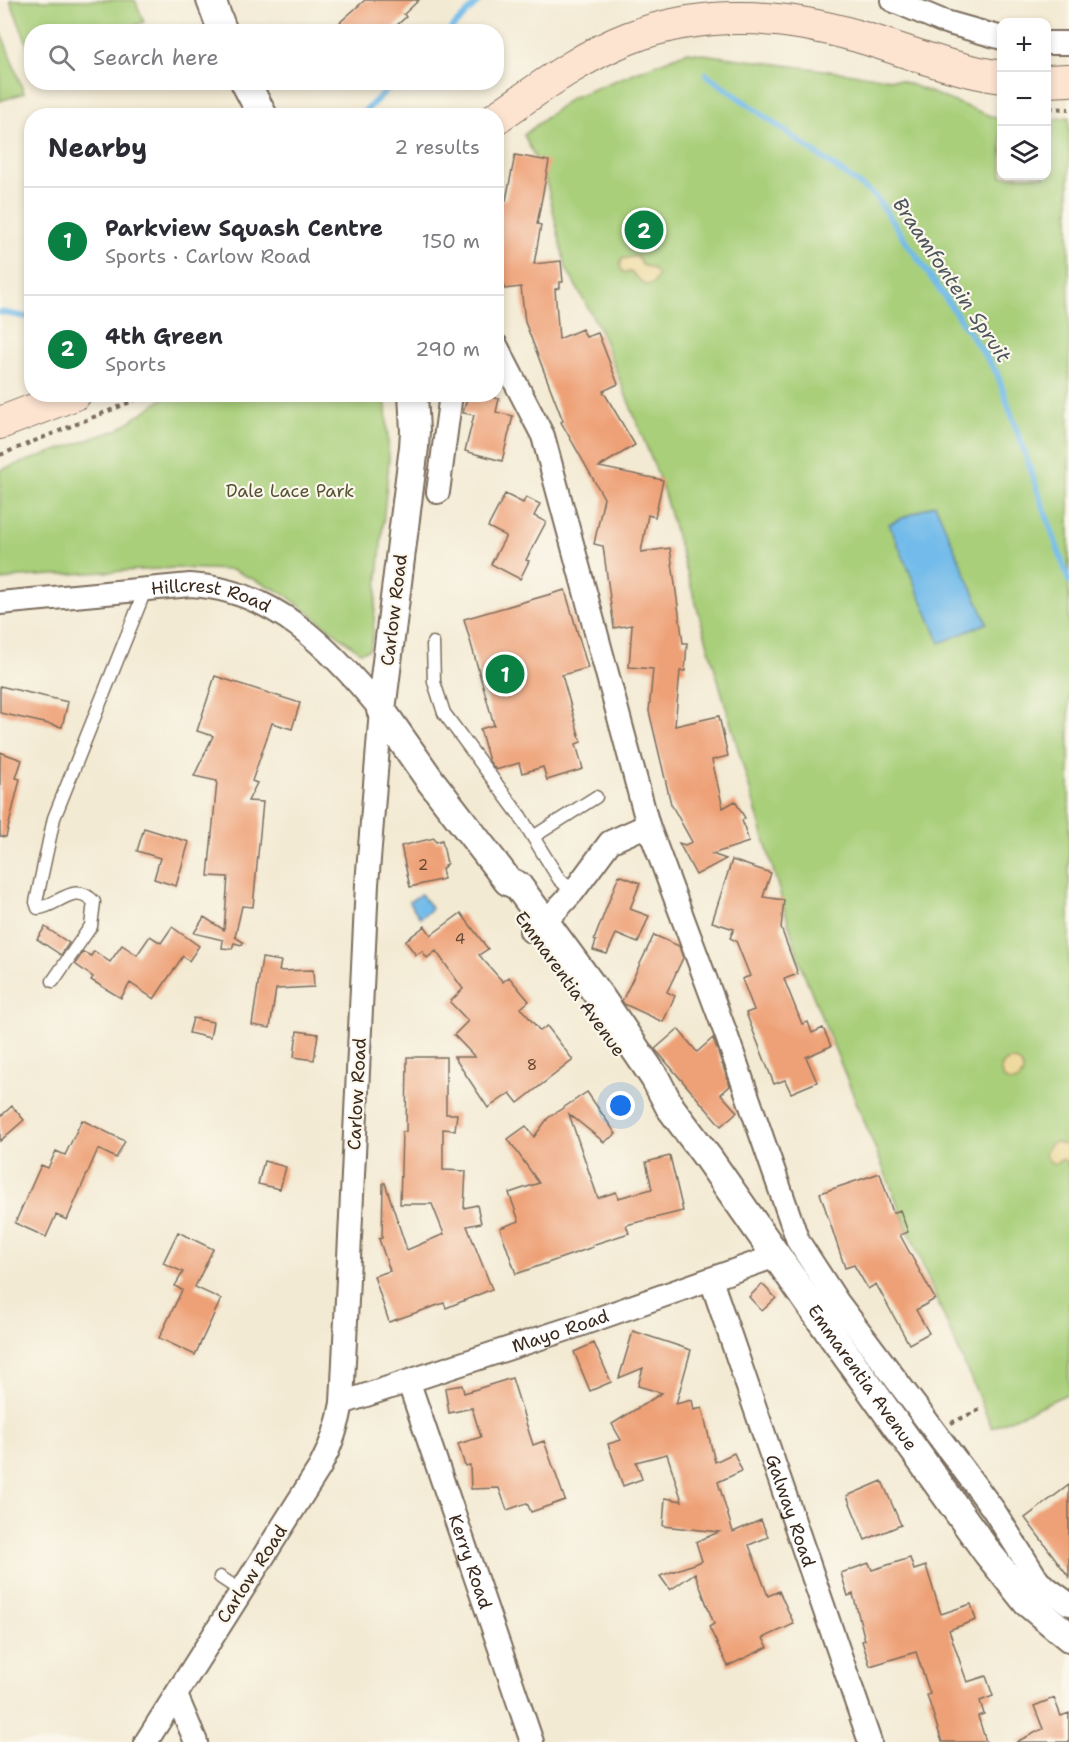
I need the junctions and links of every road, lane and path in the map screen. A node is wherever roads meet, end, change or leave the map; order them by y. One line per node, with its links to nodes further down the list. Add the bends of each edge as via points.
1 (211, 0): 3 (street)
2 (892, 0): 4 (street, via 942,21)
3 (220, 24)
4 (997, 37)
5 (1051, 43): 6 (street)
6 (1069, 43)
7 (997, 76): 14 (main road, via 951,67 807,23 729,18 670,24 627,38)
8 (1069, 80): 9 (main road)
9 (1051, 81)
10 (249, 90): 11 (street)
11 (259, 108)
12 (1051, 108): 13 (path)
13 (1069, 109)
14 (504, 113)
15 (504, 360): 28 (street, via 543,436)
16 (54, 402): 20 (main road)
17 (131, 402): 21 (path)
18 (413, 402): 26 (street, Carlow Road, via 413,458)
19 (450, 402): 22 (street)
20 (0, 423)
21 (0, 455)
22 (438, 492)
23 (146, 588): 24 (street, Hillcrest Road); 26 (street, Hillcrest Road, via 208,586 266,605 321,645); 32 (lane, via 54,818 44,859 38,908 62,896 79,894 94,902 92,926)
24 (0, 603)
25 (434, 643): 29 (lane, via 434,682 444,713)
26 (381, 710): 31 (street, Emmarentia Avenue, via 508,881 518,886); 36 (street, Carlow Road, via 367,884)
27 (596, 797): 29 (lane)
28 (648, 825): 30 (street, via 610,842); 38 (street, via 798,1241 837,1301)
29 (533, 837): 30 (lane, via 559,879)
30 (573, 891): 31 (street)
31 (538, 927): 33 (street, Emmarentia Avenue, via 602,1000 670,1107)
32 (53, 981)
33 (776, 1256): 34 (street, Mayo Road); 42 (street, Emmarentia Avenue, via 1016,1590)
34 (711, 1280): 35 (street, Mayo Road); 47 (street, Galway Road)
35 (409, 1383): 36 (street, Mayo Road); 46 (street, Kerry Road)
36 (342, 1403): 40 (street, Carlow Road, via 328,1451)
37 (981, 1409): 38 (path)
38 (934, 1431): 41 (street, via 993,1509 1039,1582)
39 (220, 1577): 40 (lane)
40 (241, 1591): 43 (street, Carlow Road)
41 (1069, 1604)
42 (1069, 1637)
43 (176, 1695): 44 (street, Carlow Road); 45 (street)
44 (146, 1742)
45 (196, 1742)
46 (532, 1742)
47 (870, 1742)

